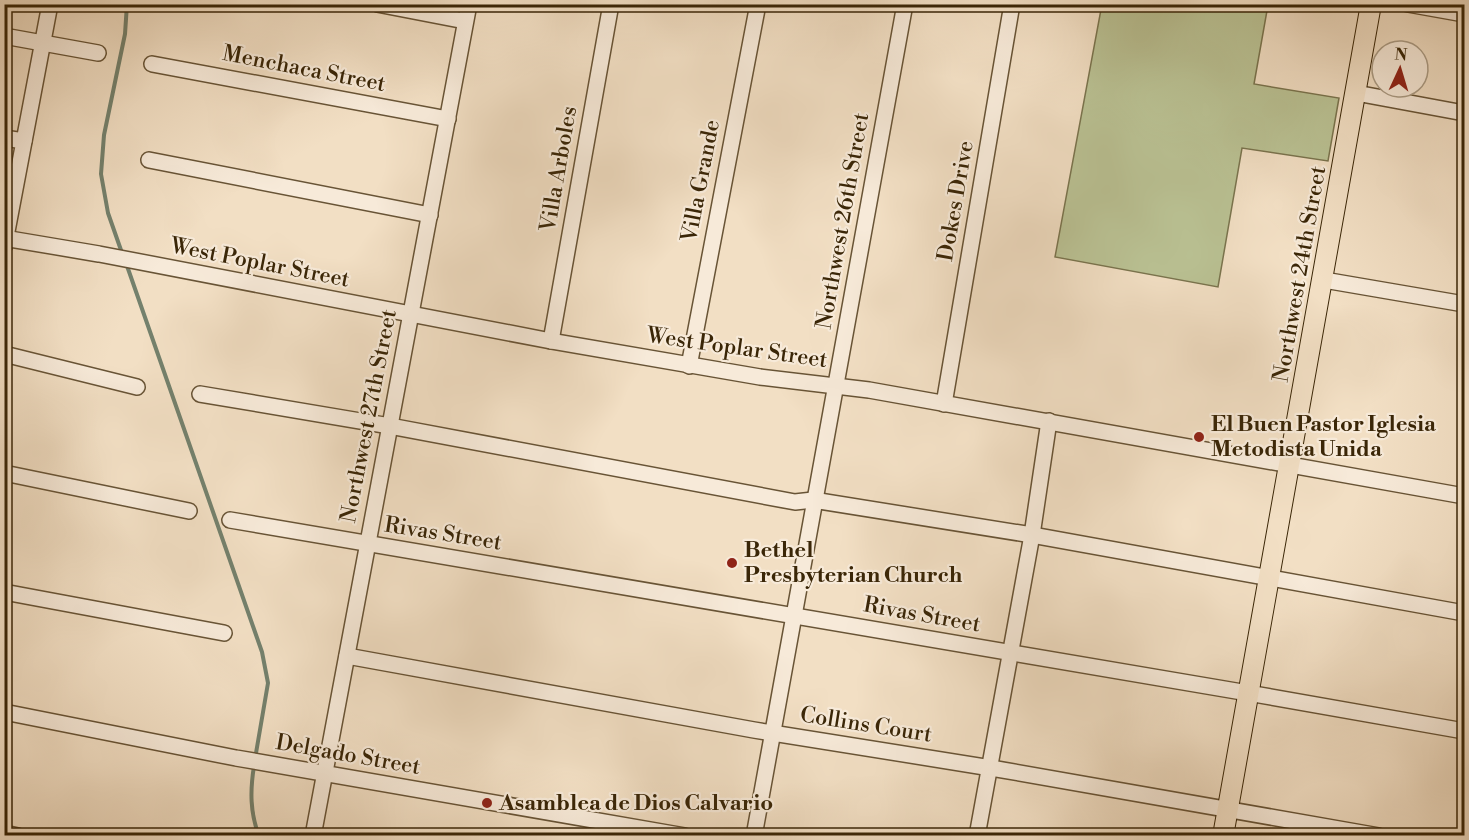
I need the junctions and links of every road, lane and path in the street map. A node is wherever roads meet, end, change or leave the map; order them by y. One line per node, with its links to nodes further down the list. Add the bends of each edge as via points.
1 (50, 4): 13 (street)
2 (377, 4): 11 (street)
3 (469, 4): 11 (street, Northwest 27th Street)
4 (611, 4): 27 (street, Villa Arboles)
5 (758, 4): 29 (street, Villa Grande)
6 (905, 4): 30 (street, Northwest 26th Street)
7 (1012, 4): 33 (street, Dokes Drive)
8 (1371, 4): 16 (main road, Northwest 24th Street)
9 (1408, 4): 10 (street)
10 (1464, 14)
11 (465, 21): 18 (street, Northwest 27th Street)
12 (4, 36): 13 (street)
13 (43, 43): 14 (street); 20 (street)
14 (98, 53)
15 (152, 64): 18 (street, Menchaca Street)
16 (1356, 93): 17 (street); 24 (main road, Northwest 24th Street)
17 (1464, 113)
18 (448, 119): 22 (street, Northwest 27th Street)
19 (4, 138): 20 (street)
20 (24, 141): 23 (street)
21 (148, 160): 22 (street)
22 (430, 215): 26 (street, Northwest 27th Street)
23 (5, 241): 26 (street, West Poplar Street, via 99,254)
24 (1323, 280): 25 (street); 36 (main road, Northwest 24th Street)
25 (1464, 304)
26 (411, 315): 27 (street, West Poplar Street); 35 (street, Northwest 27th Street)
27 (551, 341): 29 (street, West Poplar Street)
28 (4, 354): 31 (street)
29 (689, 366): 30 (street, West Poplar Street)
30 (836, 386): 33 (street, West Poplar Street); 39 (street, Northwest 26th Street)
31 (137, 387)
32 (200, 394): 35 (street)
33 (944, 404): 34 (street, West Poplar Street)
34 (1049, 421): 36 (street, West Poplar Street); 42 (street)
35 (390, 426): 39 (street, via 795,502); 43 (street, Northwest 27th Street)
36 (1290, 464): 38 (street, West Poplar Street); 44 (main road, Northwest 24th Street)
37 (4, 473): 40 (street)
38 (1464, 495)
39 (813, 500): 42 (street); 47 (street, Northwest 26th Street)
40 (189, 511)
41 (230, 520): 43 (street, Rivas Street)
42 (1032, 535): 44 (street); 49 (street)
43 (368, 544): 47 (street, Rivas Street); 50 (street, Northwest 27th Street)
44 (1269, 579): 46 (street); 51 (main road, Northwest 24th Street)
45 (4, 592): 48 (street)
46 (1464, 613)
47 (794, 615): 49 (street, Rivas Street); 54 (street, Northwest 26th Street)
48 (224, 633)
49 (1011, 654): 51 (street, Rivas Street); 55 (street)
50 (346, 656): 54 (street, Collins Court); 56 (street, Northwest 27th Street)
51 (1248, 693): 53 (street, Rivas Street); 57 (main road, Northwest 24th Street)
52 (4, 712): 56 (street, Delgado Street)
53 (1464, 731)
54 (772, 732): 55 (street, Collins Court); 62 (street, Northwest 26th Street)
55 (991, 768): 57 (street, Collins Court); 63 (street)
56 (324, 774): 60 (street, Northwest 27th Street); 61 (street, Delgado Street)
57 (1227, 809): 64 (main road, Northwest 24th Street); 65 (street, Collins Court)
58 (4, 833): 59 (street)
59 (18, 836)
60 (313, 836)
61 (685, 836)
62 (754, 836)
63 (977, 836)
64 (1223, 836)
65 (1379, 836)

